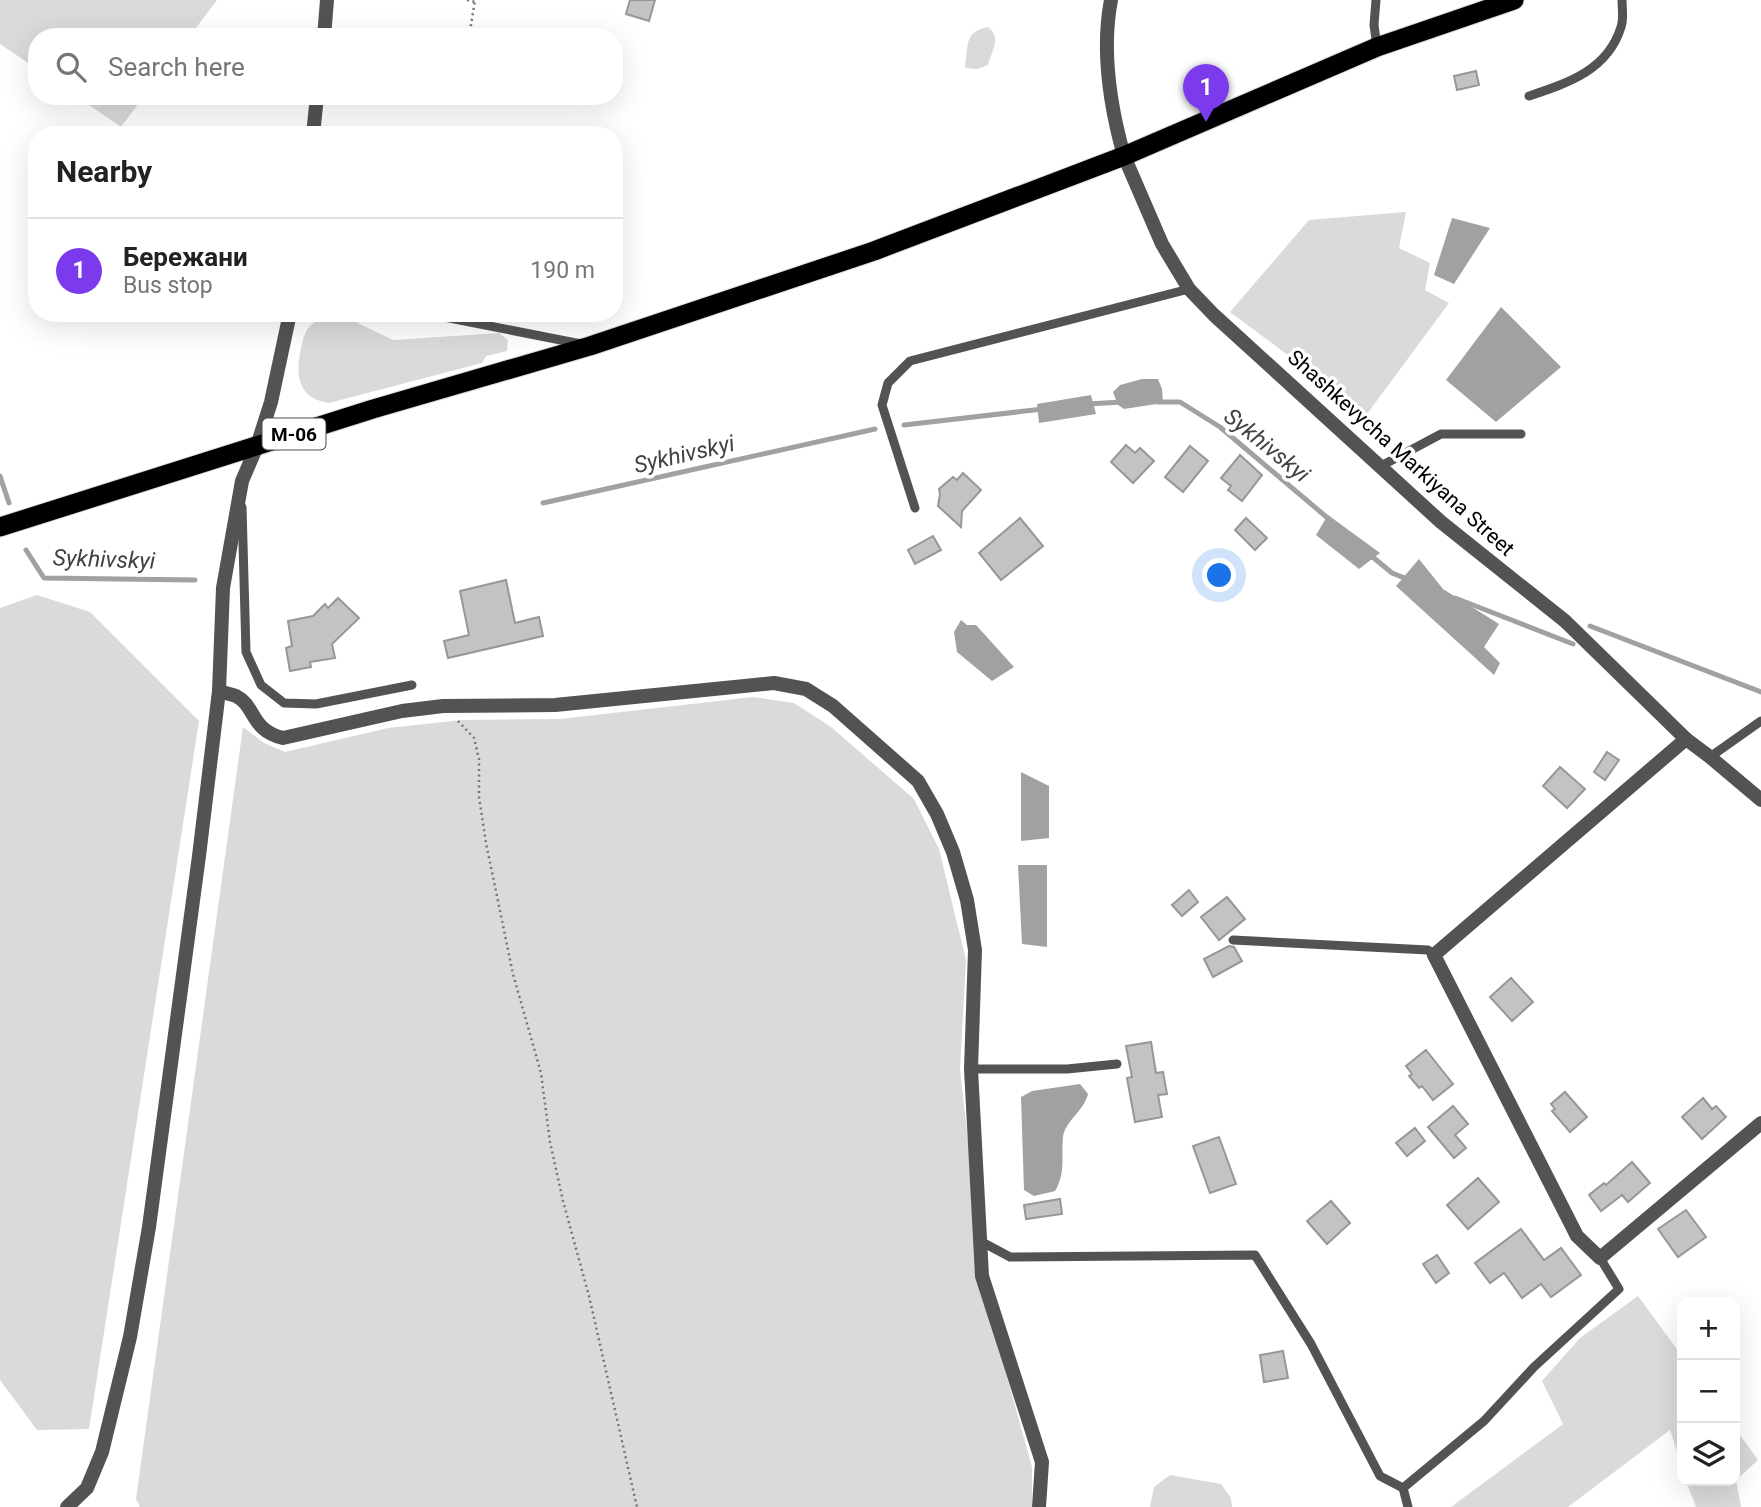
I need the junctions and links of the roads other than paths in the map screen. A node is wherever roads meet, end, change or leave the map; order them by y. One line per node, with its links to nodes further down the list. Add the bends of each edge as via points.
1 (327, 0): 6 (street)
2 (1111, 0): 11 (street, Shashkevycha Markiyana Street, via 1108,72)
3 (1376, 0): 7 (lane)
4 (1514, 0): 7 (highway, М-06)
5 (1622, 0): 8 (lane, via 1622,25 1613,47 1592,70)
6 (325, 28)
7 (1377, 47): 11 (highway, М-06)
8 (1529, 96)
9 (316, 105): 10 (street)
10 (314, 126)
11 (1124, 156): 12 (street, Shashkevycha Markiyana Street, via 1162,244); 15 (highway, М-06, via 874,251)
12 (1189, 289): 18 (street, Shashkevycha Markiyana Street); 20 (lane, via 910,360 888,383 882,405)
13 (288, 322): 17 (street)
14 (469, 322): 15 (lane)
15 (590, 346): 17 (highway, М-06)
16 (1521, 434): 18 (lane, via 1441,434)
17 (257, 446): 19 (street); 21 (highway, М-06)
18 (1381, 466): 25 (street, Shashkevycha Markiyana Street, via 1441,522 1564,621)
19 (242, 481): 22 (lane, via 246,652 261,685 284,703 316,704); 23 (street, via 223,587)
20 (915, 508)
21 (0, 527)
22 (412, 685)
23 (219, 691): 31 (street, via 238,697 262,729 283,738 443,706 555,705 774,682 806,689 833,706 918,781 937,814 967,900 975,950); 36 (street, via 149,1227 130,1338 97,1464 87,1488)
24 (1761, 721): 26 (lane)
25 (1686, 739): 26 (street, Shashkevycha Markiyana Street); 29 (street)
26 (1710, 757): 27 (street, Shashkevycha Markiyana Street)
27 (1761, 800)
28 (1233, 940): 29 (lane, via 1428,950)
29 (1434, 955): 34 (street, via 1577,1236)
30 (1117, 1064): 31 (lane)
31 (971, 1069): 33 (street)
32 (1761, 1124): 34 (street)
33 (982, 1242): 35 (lane, via 1010,1257 1255,1255 1311,1344 1380,1476); 37 (street, via 982,1276 1042,1462)
34 (1600, 1258): 35 (lane, via 1619,1289 1534,1367 1484,1421)
35 (1403, 1488): 38 (lane)
36 (67, 1507)
37 (1040, 1507)
38 (1408, 1507)

